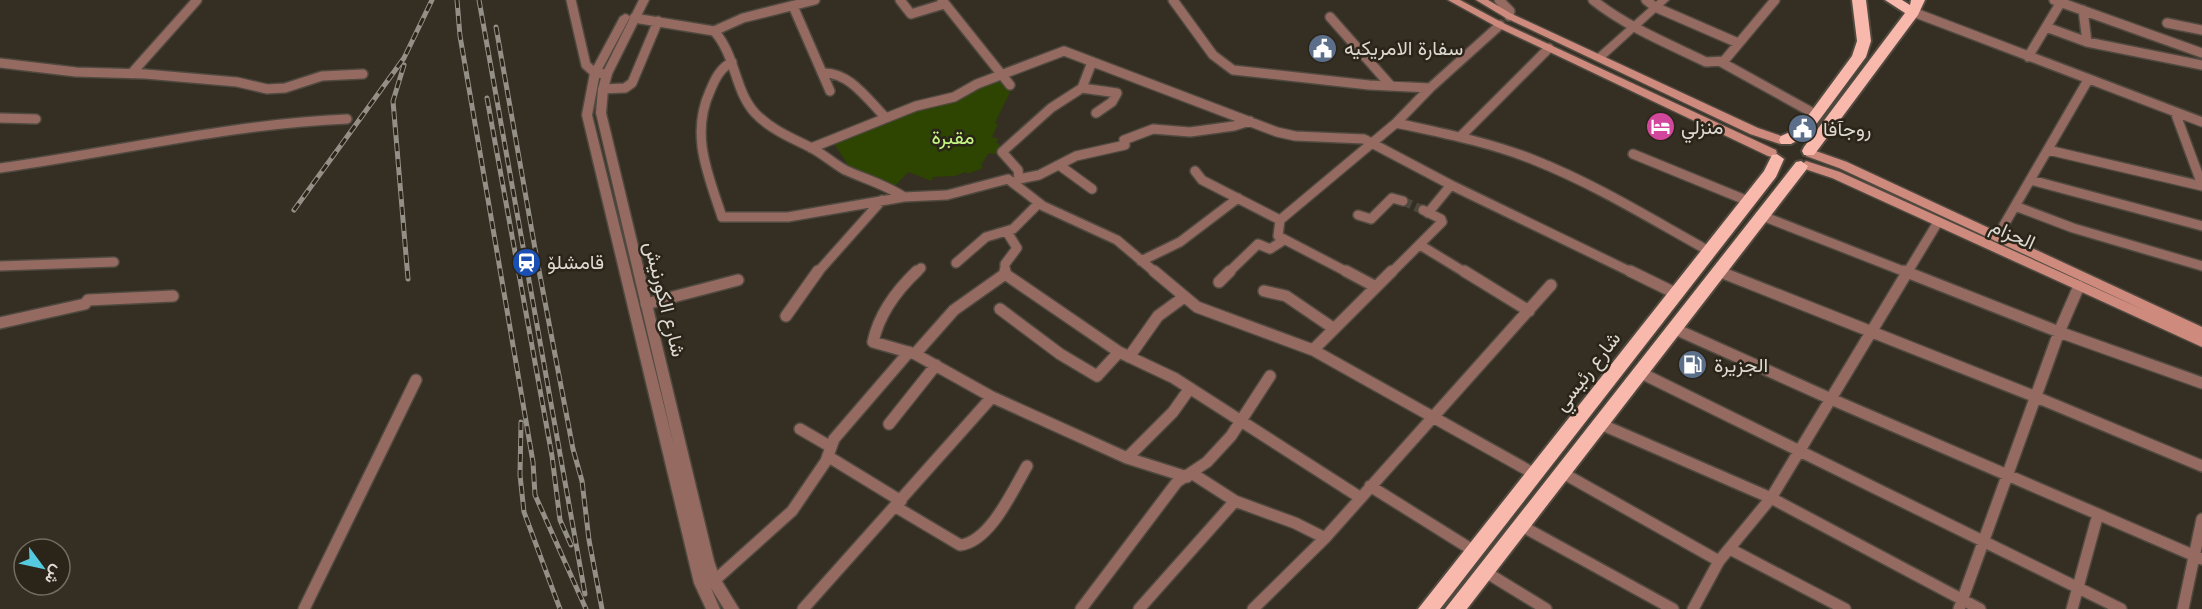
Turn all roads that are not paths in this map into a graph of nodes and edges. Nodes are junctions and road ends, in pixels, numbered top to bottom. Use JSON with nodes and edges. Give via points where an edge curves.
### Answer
{"nodes":[{"id":1,"x":197,"y":0,"type":"edge"},
{"id":2,"x":571,"y":0,"type":"edge"},
{"id":3,"x":581,"y":0,"type":"edge"},
{"id":4,"x":634,"y":0,"type":"edge"},
{"id":5,"x":644,"y":0,"type":"edge"},
{"id":6,"x":815,"y":0,"type":"edge"},
{"id":7,"x":900,"y":0,"type":"edge"},
{"id":8,"x":1173,"y":0,"type":"edge"},
{"id":9,"x":1453,"y":0,"type":"edge"},
{"id":10,"x":1481,"y":0,"type":"edge"},
{"id":11,"x":1499,"y":0,"type":"edge"},
{"id":12,"x":1593,"y":0,"type":"edge"},
{"id":13,"x":1646,"y":0,"type":"edge"},
{"id":14,"x":1775,"y":0,"type":"edge"},
{"id":15,"x":1859,"y":0,"type":"edge"},
{"id":16,"x":1892,"y":0,"type":"edge"},
{"id":17,"x":2057,"y":1,"type":"edge"},
{"id":18,"x":943,"y":2,"type":"edge"},
{"id":19,"x":1659,"y":4,"type":"edge"},
{"id":20,"x":793,"y":6,"type":"junction"},
{"id":21,"x":1915,"y":6,"type":"edge"},
{"id":22,"x":2083,"y":10,"type":"junction"},
{"id":23,"x":574,"y":12,"type":"junction"},
{"id":24,"x":1509,"y":16,"type":"junction"},
{"id":25,"x":1330,"y":17,"type":"dead end"},
{"id":26,"x":634,"y":18,"type":"junction"},
{"id":27,"x":658,"y":21,"type":"junction"},
{"id":28,"x":2167,"y":24,"type":"dead end"},
{"id":29,"x":1500,"y":25,"type":"junction"},
{"id":30,"x":1632,"y":27,"type":"junction"},
{"id":31,"x":2046,"y":27,"type":"junction"},
{"id":32,"x":2202,"y":30,"type":"edge"},
{"id":33,"x":714,"y":31,"type":"junction"},
{"id":34,"x":2087,"y":42,"type":"junction"},
{"id":35,"x":1738,"y":43,"type":"junction"},
{"id":36,"x":1549,"y":48,"type":"junction"},
{"id":37,"x":2202,"y":53,"type":"edge"},
{"id":38,"x":2028,"y":57,"type":"junction"},
{"id":39,"x":1599,"y":58,"type":"junction"},
{"id":40,"x":732,"y":62,"type":"junction"},
{"id":41,"x":1092,"y":62,"type":"junction"},
{"id":42,"x":1722,"y":62,"type":"junction"},
{"id":43,"x":0,"y":63,"type":"edge"},
{"id":44,"x":2202,"y":65,"type":"edge"},
{"id":45,"x":822,"y":73,"type":"junction"},
{"id":46,"x":131,"y":74,"type":"junction"},
{"id":47,"x":363,"y":74,"type":"dead end"},
{"id":48,"x":601,"y":74,"type":"junction"},
{"id":49,"x":1001,"y":74,"type":"junction"},
{"id":50,"x":2088,"y":80,"type":"junction"},
{"id":51,"x":1010,"y":85,"type":"dead end"},
{"id":52,"x":1391,"y":86,"type":"junction"},
{"id":53,"x":1082,"y":88,"type":"junction"},
{"id":54,"x":1430,"y":88,"type":"junction"},
{"id":55,"x":603,"y":89,"type":"junction"},
{"id":56,"x":830,"y":91,"type":"dead end"},
{"id":57,"x":2175,"y":112,"type":"junction"},
{"id":58,"x":1096,"y":113,"type":"dead end"},
{"id":59,"x":1815,"y":114,"type":"junction"},
{"id":60,"x":0,"y":118,"type":"edge"},
{"id":61,"x":886,"y":118,"type":"junction"},
{"id":62,"x":36,"y":119,"type":"dead end"},
{"id":63,"x":347,"y":119,"type":"dead end"},
{"id":64,"x":1250,"y":121,"type":"junction"},
{"id":65,"x":2202,"y":122,"type":"edge"},
{"id":66,"x":1396,"y":123,"type":"junction"},
{"id":67,"x":1461,"y":136,"type":"junction"},
{"id":68,"x":1783,"y":140,"type":"junction"},
{"id":69,"x":1371,"y":143,"type":"junction"},
{"id":70,"x":811,"y":148,"type":"junction"},
{"id":71,"x":2048,"y":150,"type":"junction"},
{"id":72,"x":1634,"y":154,"type":"dead end"},
{"id":73,"x":1774,"y":156,"type":"junction"},
{"id":74,"x":1807,"y":159,"type":"junction"},
{"id":75,"x":2198,"y":162,"type":"edge"},
{"id":76,"x":1059,"y":165,"type":"junction"},
{"id":77,"x":0,"y":168,"type":"edge"},
{"id":78,"x":1195,"y":171,"type":"dead end"},
{"id":79,"x":2031,"y":180,"type":"junction"},
{"id":80,"x":1016,"y":181,"type":"junction"},
{"id":81,"x":1451,"y":185,"type":"junction"},
{"id":82,"x":2202,"y":185,"type":"edge"},
{"id":83,"x":1092,"y":189,"type":"dead end"},
{"id":84,"x":904,"y":197,"type":"junction"},
{"id":85,"x":1238,"y":198,"type":"junction"},
{"id":86,"x":882,"y":200,"type":"junction"},
{"id":87,"x":1403,"y":201,"type":"dead end"},
{"id":88,"x":1748,"y":201,"type":"junction"},
{"id":89,"x":1039,"y":203,"type":"junction"},
{"id":90,"x":2015,"y":206,"type":"junction"},
{"id":91,"x":1358,"y":215,"type":"dead end"},
{"id":92,"x":1760,"y":215,"type":"junction"},
{"id":93,"x":1280,"y":220,"type":"junction"},
{"id":94,"x":1938,"y":222,"type":"junction"},
{"id":95,"x":2202,"y":226,"type":"edge"},
{"id":96,"x":1007,"y":232,"type":"junction"},
{"id":97,"x":1997,"y":237,"type":"junction"},
{"id":98,"x":1284,"y":240,"type":"junction"},
{"id":99,"x":1420,"y":245,"type":"junction"},
{"id":100,"x":1709,"y":251,"type":"junction"},
{"id":101,"x":1141,"y":261,"type":"junction"},
{"id":102,"x":114,"y":262,"type":"dead end"},
{"id":103,"x":956,"y":263,"type":"dead end"},
{"id":104,"x":0,"y":266,"type":"edge"},
{"id":105,"x":2202,"y":266,"type":"edge"},
{"id":106,"x":921,"y":268,"type":"dead end"},
{"id":107,"x":1717,"y":272,"type":"junction"},
{"id":108,"x":1906,"y":273,"type":"junction"},
{"id":109,"x":1005,"y":274,"type":"junction"},
{"id":110,"x":738,"y":280,"type":"dead end"},
{"id":111,"x":1219,"y":282,"type":"dead end"},
{"id":112,"x":1551,"y":285,"type":"dead end"},
{"id":113,"x":2079,"y":286,"type":"junction"},
{"id":114,"x":1376,"y":287,"type":"junction"},
{"id":115,"x":1264,"y":291,"type":"dead end"},
{"id":116,"x":1675,"y":293,"type":"junction"},
{"id":117,"x":173,"y":296,"type":"dead end"},
{"id":118,"x":1184,"y":297,"type":"junction"},
{"id":119,"x":646,"y":304,"type":"junction"},
{"id":120,"x":1000,"y":309,"type":"dead end"},
{"id":121,"x":1529,"y":311,"type":"junction"},
{"id":122,"x":786,"y":316,"type":"dead end"},
{"id":123,"x":0,"y":323,"type":"edge"},
{"id":124,"x":1333,"y":328,"type":"junction"},
{"id":125,"x":1673,"y":328,"type":"junction"},
{"id":126,"x":2059,"y":332,"type":"junction"},
{"id":127,"x":2202,"y":332,"type":"edge"},
{"id":128,"x":1871,"y":333,"type":"junction"},
{"id":129,"x":2202,"y":342,"type":"edge"},
{"id":130,"x":1312,"y":350,"type":"junction"},
{"id":131,"x":912,"y":353,"type":"junction"},
{"id":132,"x":1124,"y":354,"type":"junction"},
{"id":133,"x":936,"y":365,"type":"junction"},
{"id":134,"x":1639,"y":372,"type":"junction"},
{"id":135,"x":1270,"y":376,"type":"dead end"},
{"id":136,"x":416,"y":380,"type":"dead end"},
{"id":137,"x":2202,"y":383,"type":"edge"},
{"id":138,"x":1190,"y":388,"type":"junction"},
{"id":139,"x":2036,"y":397,"type":"junction"},
{"id":140,"x":992,"y":398,"type":"junction"},
{"id":141,"x":1831,"y":399,"type":"junction"},
{"id":142,"x":1432,"y":417,"type":"junction"},
{"id":143,"x":1244,"y":422,"type":"junction"},
{"id":144,"x":1598,"y":423,"type":"junction"},
{"id":145,"x":889,"y":424,"type":"dead end"},
{"id":146,"x":801,"y":429,"type":"dead end"},
{"id":147,"x":1801,"y":450,"type":"junction"},
{"id":148,"x":830,"y":452,"type":"junction"},
{"id":149,"x":1127,"y":458,"type":"junction"},
{"id":150,"x":2202,"y":465,"type":"edge"},
{"id":151,"x":1027,"y":466,"type":"dead end"},
{"id":152,"x":1534,"y":472,"type":"junction"},
{"id":153,"x":2007,"y":475,"type":"junction"},
{"id":154,"x":1190,"y":476,"type":"junction"},
{"id":155,"x":1558,"y":477,"type":"junction"},
{"id":156,"x":1370,"y":486,"type":"junction"},
{"id":157,"x":1361,"y":498,"type":"junction"},
{"id":158,"x":1771,"y":498,"type":"junction"},
{"id":159,"x":1235,"y":501,"type":"junction"},
{"id":160,"x":898,"y":504,"type":"junction"},
{"id":161,"x":2098,"y":514,"type":"junction"},
{"id":162,"x":2202,"y":519,"type":"edge"},
{"id":163,"x":1520,"y":525,"type":"junction"},
{"id":164,"x":1325,"y":538,"type":"junction"},
{"id":165,"x":1983,"y":541,"type":"junction"},
{"id":166,"x":1730,"y":549,"type":"junction"},
{"id":167,"x":1474,"y":551,"type":"junction"},
{"id":168,"x":2198,"y":557,"type":"edge"},
{"id":169,"x":1719,"y":561,"type":"junction"},
{"id":170,"x":1484,"y":571,"type":"junction"},
{"id":171,"x":714,"y":581,"type":"junction"},
{"id":172,"x":2078,"y":587,"type":"junction"},
{"id":173,"x":1960,"y":604,"type":"edge"},
{"id":174,"x":304,"y":609,"type":"edge"},
{"id":175,"x":713,"y":609,"type":"edge"},
{"id":176,"x":732,"y":609,"type":"edge"},
{"id":177,"x":803,"y":609,"type":"edge"},
{"id":178,"x":1081,"y":609,"type":"edge"},
{"id":179,"x":1139,"y":609,"type":"edge"},
{"id":180,"x":1253,"y":609,"type":"edge"},
{"id":181,"x":1428,"y":609,"type":"edge"},
{"id":182,"x":1455,"y":609,"type":"edge"},
{"id":183,"x":1546,"y":609,"type":"edge"},
{"id":184,"x":1673,"y":609,"type":"edge"},
{"id":185,"x":1693,"y":609,"type":"edge"},
{"id":186,"x":1845,"y":609,"type":"edge"},
{"id":187,"x":1980,"y":609,"type":"edge"},
{"id":188,"x":2072,"y":609,"type":"edge"},
{"id":189,"x":2121,"y":609,"type":"edge"},
{"id":190,"x":2183,"y":609,"type":"edge"}],
"edges":[{"from":1,"to":46,"type":"street"},
{"from":2,"to":23,"type":"street"},
{"from":3,"to":23,"type":"street"},
{"from":4,"to":48,"type":"street","name":"شارع الكورنيش"},
{"from":5,"to":26,"type":"street","name":"شارع الكورنيش"},
{"from":6,"to":20,"type":"street"},
{"from":7,"to":18,"type":"street","via":[[911,14]]},
{"from":8,"to":52,"type":"street","via":[[1213,55],[1233,70]]},
{"from":9,"to":29,"type":"main road"},
{"from":10,"to":24,"type":"main road"},
{"from":11,"to":24,"type":"street","via":[[1510,11]]},
{"from":12,"to":30,"type":"street"},
{"from":13,"to":19,"type":"street"},
{"from":14,"to":35,"type":"street"},
{"from":15,"to":59,"type":"highway","name":"شارع رئيسي","via":[[1861,52]]},
{"from":16,"to":21,"type":"highway"},
{"from":17,"to":22,"type":"street"},
{"from":17,"to":31,"type":"street"},
{"from":18,"to":49,"type":"street"},
{"from":19,"to":30,"type":"street"},
{"from":19,"to":35,"type":"street"},
{"from":20,"to":33,"type":"street","via":[[743,18]]},
{"from":20,"to":45,"type":"street"},
{"from":21,"to":38,"type":"street"},
{"from":21,"to":74,"type":"highway"},
{"from":22,"to":34,"type":"street"},
{"from":22,"to":37,"type":"street"},
{"from":23,"to":48,"type":"street","via":[[586,65]]},
{"from":24,"to":29,"type":"main road"},
{"from":24,"to":39,"type":"main road"},
{"from":25,"to":52,"type":"street"},
{"from":26,"to":27,"type":"street"},
{"from":26,"to":48,"type":"street","name":"شارع الكورنيش"},
{"from":27,"to":33,"type":"street"},
{"from":27,"to":55,"type":"street","via":[[632,83]]},
{"from":28,"to":32,"type":"street"},
{"from":29,"to":36,"type":"main road"},
{"from":29,"to":54,"type":"street"},
{"from":30,"to":39,"type":"street"},
{"from":30,"to":42,"type":"street","via":[[1706,62]]},
{"from":31,"to":34,"type":"street"},
{"from":31,"to":38,"type":"street"},
{"from":33,"to":40,"type":"street","via":[[725,42]]},
{"from":34,"to":44,"type":"street"},
{"from":35,"to":42,"type":"street"},
{"from":36,"to":67,"type":"street"},
{"from":36,"to":73,"type":"main road"},
{"from":38,"to":50,"type":"street"},
{"from":39,"to":68,"type":"main road","via":[[1748,128]]},
{"from":40,"to":70,"type":"street","via":[[741,95],[755,113],[785,136]]},
{"from":40,"to":86,"type":"street","via":[[712,85],[698,127],[699,145],[722,217],[788,217]]},
{"from":41,"to":49,"type":"street","via":[[1064,51]]},
{"from":41,"to":53,"type":"street"},
{"from":41,"to":64,"type":"street"},
{"from":42,"to":59,"type":"street"},
{"from":43,"to":46,"type":"street"},
{"from":45,"to":56,"type":"street"},
{"from":45,"to":61,"type":"street","via":[[844,76]]},
{"from":46,"to":47,"type":"street","via":[[237,82],[267,89],[285,88],[322,76]]},
{"from":48,"to":55,"type":"street","name":"شارع الكورنيش"},
{"from":48,"to":175,"type":"street","name":"شارع الكورنيش","via":[[587,115],[701,583]]},
{"from":49,"to":51,"type":"street"},
{"from":49,"to":61,"type":"street","via":[[950,98]]},
{"from":50,"to":57,"type":"street"},
{"from":50,"to":71,"type":"street"},
{"from":52,"to":54,"type":"street"},
{"from":53,"to":58,"type":"street","via":[[1117,93],[1112,102]]},
{"from":53,"to":80,"type":"street","via":[[1002,152],[1018,170]]},
{"from":54,"to":66,"type":"street"},
{"from":55,"to":119,"type":"street","name":"شارع الكورنيش","via":[[601,113]]},
{"from":57,"to":65,"type":"street"},
{"from":57,"to":75,"type":"street"},
{"from":59,"to":68,"type":"highway","name":"شارع رئيسي","via":[[1804,131]]},
{"from":60,"to":62,"type":"street"},
{"from":61,"to":70,"type":"street"},
{"from":63,"to":77,"type":"street","via":[[243,127]]},
{"from":64,"to":69,"type":"street","via":[[1286,135],[1359,137]]},
{"from":64,"to":76,"type":"street","via":[[1190,132],[1153,129],[1124,140],[1125,145],[1072,157]]},
{"from":66,"to":67,"type":"street"},
{"from":66,"to":69,"type":"street"},
{"from":67,"to":100,"type":"street","via":[[1535,161]]},
{"from":68,"to":73,"type":"highway","name":"شارع رئيسي","via":[[1771,145]]},
{"from":68,"to":74,"type":"highway","via":[[1800,143]]},
{"from":69,"to":81,"type":"street"},
{"from":69,"to":93,"type":"street"},
{"from":70,"to":84,"type":"street","via":[[840,167]]},
{"from":71,"to":79,"type":"street"},
{"from":71,"to":82,"type":"street"},
{"from":72,"to":88,"type":"street"},
{"from":73,"to":74,"type":"highway","via":[[1789,165]]},
{"from":73,"to":88,"type":"highway","name":"شارع رئيسي","via":[[1771,173]]},
{"from":74,"to":92,"type":"highway"},
{"from":74,"to":94,"type":"main road","name":"الحزام"},
{"from":74,"to":97,"type":"main road","via":[[1843,165]]},
{"from":75,"to":82,"type":"street"},
{"from":76,"to":80,"type":"street","via":[[1028,180]]},
{"from":76,"to":83,"type":"street"},
{"from":78,"to":85,"type":"street","via":[[1202,180]]},
{"from":79,"to":90,"type":"street"},
{"from":79,"to":95,"type":"street"},
{"from":80,"to":84,"type":"street","via":[[1008,179],[947,195]]},
{"from":80,"to":89,"type":"street"},
{"from":81,"to":99,"type":"street","via":[[1426,212],[1442,222]]},
{"from":81,"to":116,"type":"street"},
{"from":84,"to":86,"type":"street"},
{"from":85,"to":93,"type":"street"},
{"from":85,"to":101,"type":"street","via":[[1190,237]]},
{"from":86,"to":122,"type":"street","via":[[816,274]]},
{"from":87,"to":91,"type":"street","via":[[1392,198],[1371,219]]},
{"from":88,"to":100,"type":"highway","name":"شارع رئيسي"},
{"from":89,"to":96,"type":"street"},
{"from":89,"to":101,"type":"street","via":[[1117,240]]},
{"from":90,"to":97,"type":"street"},
{"from":90,"to":105,"type":"street","via":[[2073,228]]},
{"from":92,"to":107,"type":"highway"},
{"from":92,"to":108,"type":"street"},
{"from":93,"to":98,"type":"street","via":[[1278,236]]},
{"from":94,"to":108,"type":"street"},
{"from":94,"to":113,"type":"main road","name":"الحزام"},
{"from":96,"to":103,"type":"street","via":[[986,237]]},
{"from":96,"to":109,"type":"street","via":[[1017,248],[1005,264]]},
{"from":97,"to":127,"type":"main road"},
{"from":98,"to":111,"type":"street","via":[[1270,249],[1258,244]]},
{"from":98,"to":114,"type":"street"},
{"from":99,"to":114,"type":"street"},
{"from":99,"to":121,"type":"street"},
{"from":100,"to":116,"type":"highway","name":"شارع رئيسي"},
{"from":101,"to":118,"type":"street"},
{"from":102,"to":104,"type":"street"},
{"from":106,"to":131,"type":"street","via":[[904,283],[874,333],[873,342]]},
{"from":107,"to":125,"type":"highway"},
{"from":107,"to":128,"type":"street"},
{"from":108,"to":126,"type":"street"},
{"from":108,"to":128,"type":"street"},
{"from":109,"to":131,"type":"street","via":[[954,310]]},
{"from":109,"to":132,"type":"street"},
{"from":110,"to":119,"type":"street"},
{"from":112,"to":121,"type":"street"},
{"from":113,"to":126,"type":"street"},
{"from":113,"to":129,"type":"main road","name":"الحزام"},
{"from":114,"to":124,"type":"street"},
{"from":115,"to":124,"type":"street","via":[[1286,296]]},
{"from":116,"to":152,"type":"highway","name":"شارع رئيسي"},
{"from":117,"to":123,"type":"street","via":[[88,300],[85,304]]},
{"from":118,"to":130,"type":"street","via":[[1197,307]]},
{"from":118,"to":132,"type":"street","via":[[1158,316]]},
{"from":119,"to":171,"type":"street","name":"شارع الكورنيش"},
{"from":120,"to":132,"type":"street","via":[[1097,376]]},
{"from":121,"to":142,"type":"street"},
{"from":124,"to":130,"type":"street"},
{"from":125,"to":134,"type":"highway"},
{"from":125,"to":141,"type":"street"},
{"from":126,"to":137,"type":"street"},
{"from":126,"to":139,"type":"street"},
{"from":128,"to":139,"type":"street"},
{"from":128,"to":141,"type":"street"},
{"from":130,"to":142,"type":"street"},
{"from":131,"to":133,"type":"street"},
{"from":131,"to":148,"type":"street","via":[[834,439]]},
{"from":132,"to":138,"type":"street"},
{"from":133,"to":140,"type":"street"},
{"from":133,"to":145,"type":"street"},
{"from":134,"to":144,"type":"highway"},
{"from":134,"to":147,"type":"street"},
{"from":135,"to":143,"type":"street"},
{"from":136,"to":174,"type":"street"},
{"from":138,"to":143,"type":"street"},
{"from":138,"to":149,"type":"street","via":[[1173,412]]},
{"from":139,"to":150,"type":"street"},
{"from":139,"to":153,"type":"street"},
{"from":140,"to":149,"type":"street"},
{"from":140,"to":160,"type":"street"},
{"from":141,"to":147,"type":"street"},
{"from":141,"to":153,"type":"street"},
{"from":142,"to":152,"type":"street"},
{"from":142,"to":156,"type":"street"},
{"from":143,"to":154,"type":"street"},
{"from":143,"to":157,"type":"street"},
{"from":144,"to":155,"type":"highway"},
{"from":144,"to":158,"type":"street"},
{"from":146,"to":148,"type":"street"},
{"from":147,"to":158,"type":"street"},
{"from":147,"to":165,"type":"street"},
{"from":148,"to":160,"type":"street"},
{"from":148,"to":171,"type":"street","via":[[792,512]]},
{"from":149,"to":154,"type":"street"},
{"from":151,"to":160,"type":"street","via":[[1000,511],[968,546]]},
{"from":152,"to":155,"type":"highway"},
{"from":152,"to":167,"type":"highway","name":"شارع رئيسي"},
{"from":153,"to":161,"type":"street"},
{"from":153,"to":165,"type":"street"},
{"from":154,"to":159,"type":"street"},
{"from":154,"to":178,"type":"street","via":[[1177,482]]},
{"from":155,"to":163,"type":"highway"},
{"from":155,"to":169,"type":"street"},
{"from":156,"to":157,"type":"street"},
{"from":156,"to":167,"type":"street"},
{"from":157,"to":164,"type":"street"},
{"from":158,"to":166,"type":"street"},
{"from":158,"to":173,"type":"street"},
{"from":159,"to":164,"type":"street"},
{"from":159,"to":179,"type":"street"},
{"from":160,"to":177,"type":"street"},
{"from":161,"to":168,"type":"street"},
{"from":161,"to":172,"type":"street"},
{"from":162,"to":168,"type":"street"},
{"from":163,"to":170,"type":"highway"},
{"from":163,"to":184,"type":"street"},
{"from":164,"to":180,"type":"street"},
{"from":165,"to":172,"type":"street"},
{"from":165,"to":173,"type":"street"},
{"from":166,"to":169,"type":"street"},
{"from":166,"to":186,"type":"street"},
{"from":167,"to":181,"type":"highway","name":"شارع رئيسي"},
{"from":168,"to":190,"type":"street"},
{"from":169,"to":185,"type":"street"},
{"from":170,"to":182,"type":"highway"},
{"from":170,"to":183,"type":"street"},
{"from":171,"to":176,"type":"street","name":"شارع الكورنيش"},
{"from":172,"to":188,"type":"street"},
{"from":172,"to":189,"type":"street"},
{"from":173,"to":187,"type":"street"}]}
